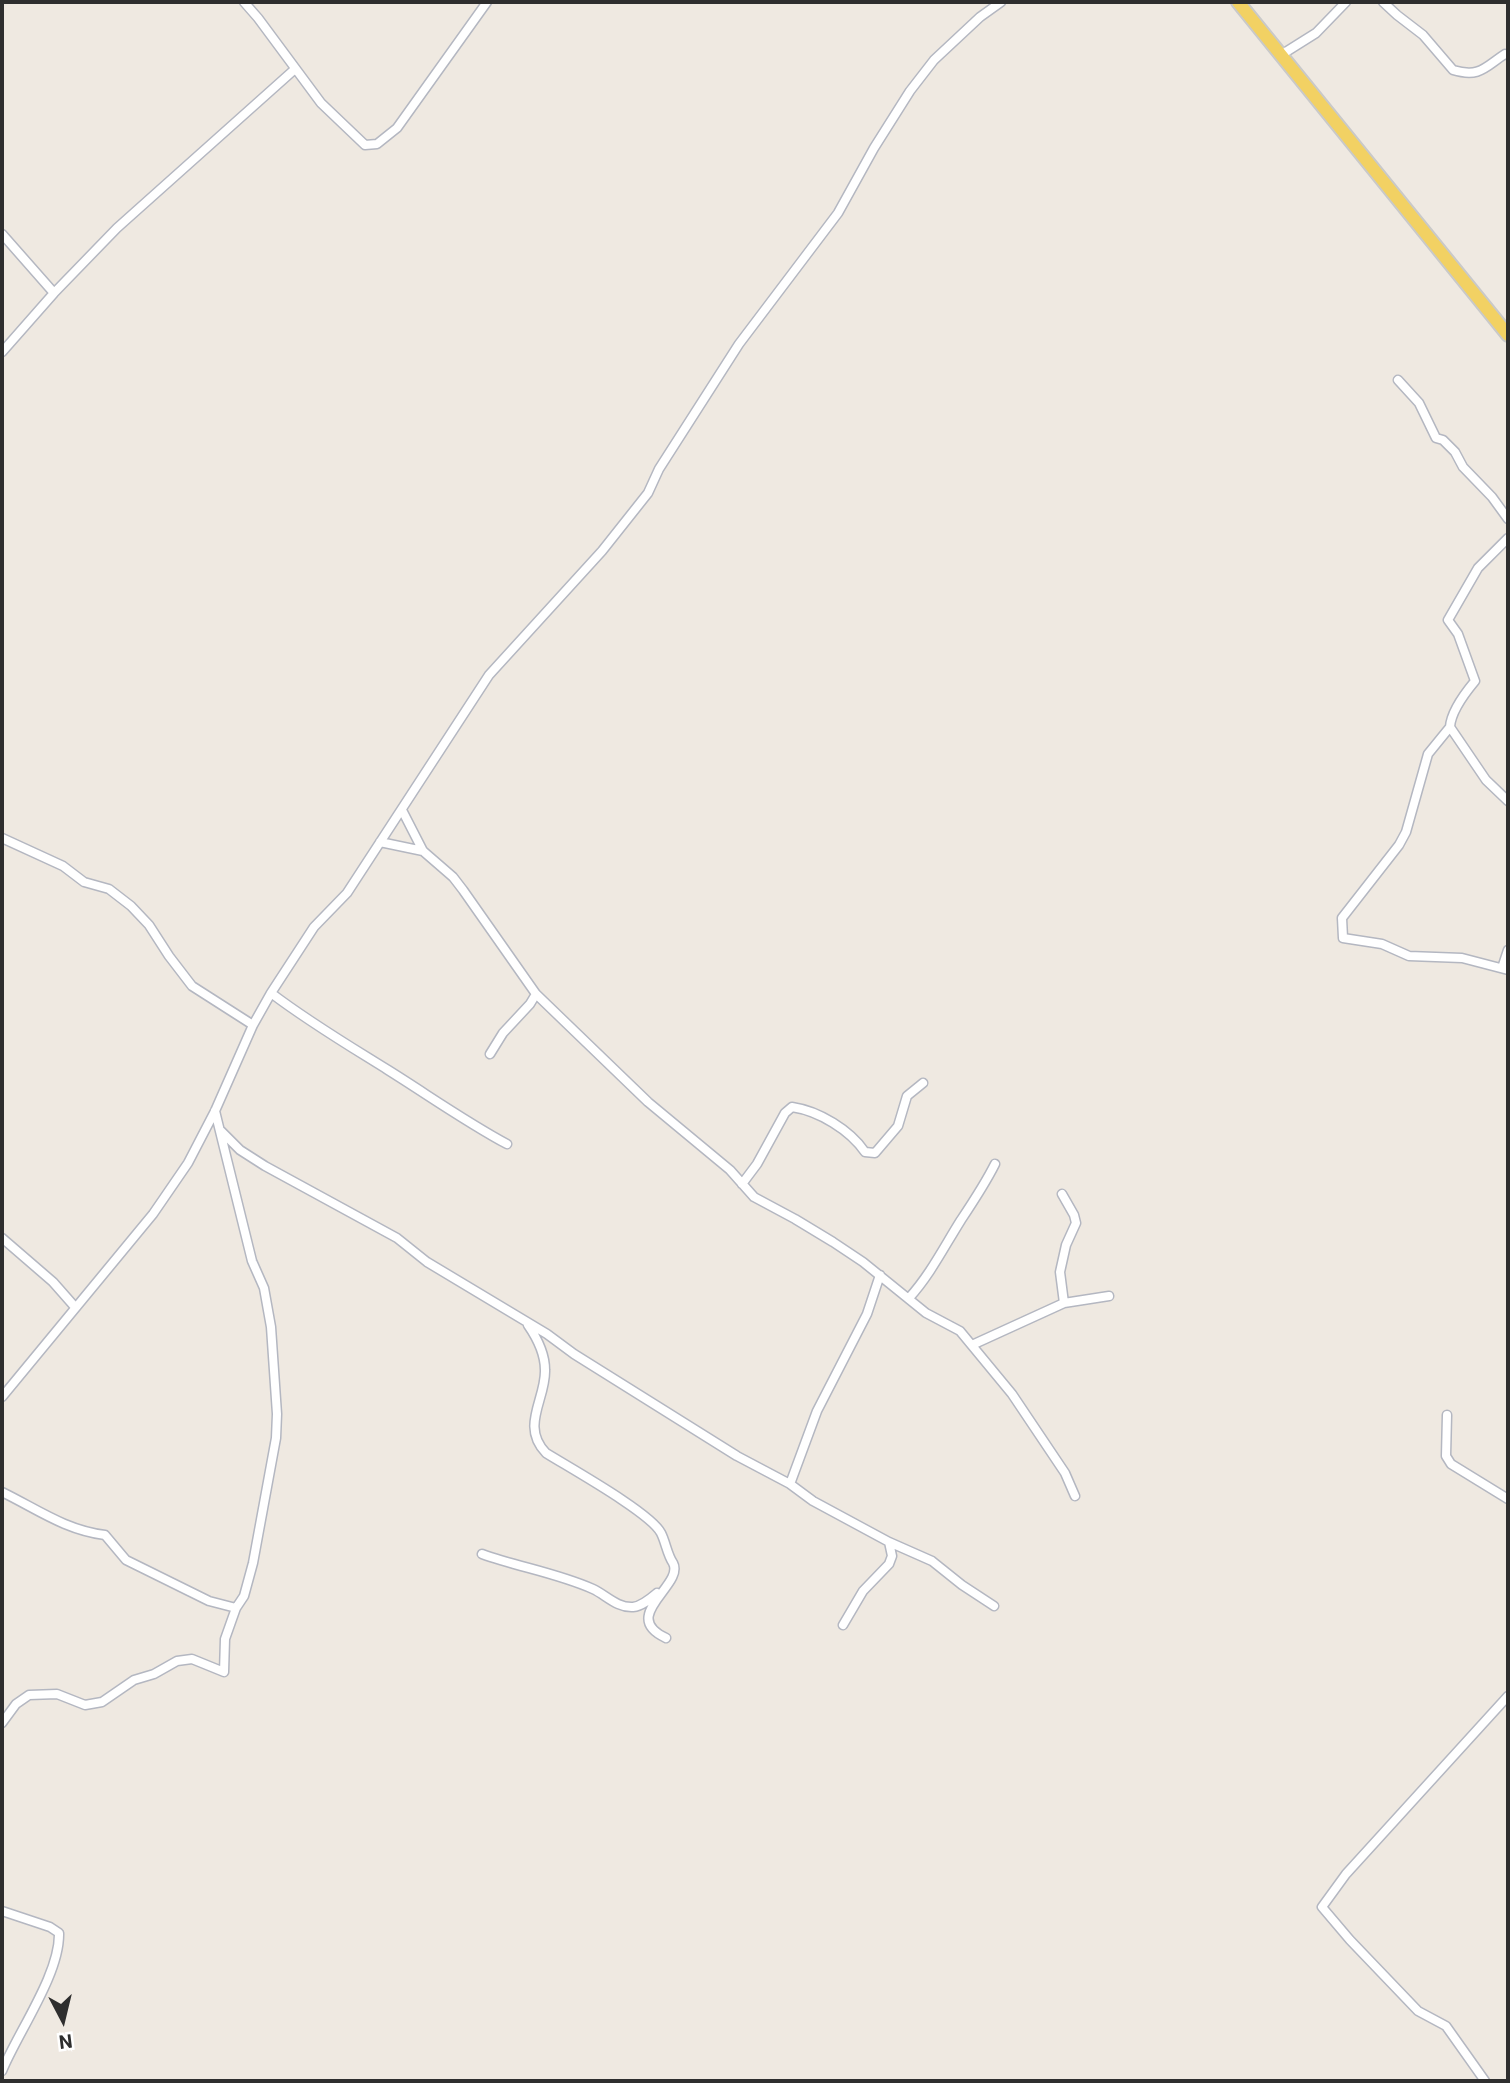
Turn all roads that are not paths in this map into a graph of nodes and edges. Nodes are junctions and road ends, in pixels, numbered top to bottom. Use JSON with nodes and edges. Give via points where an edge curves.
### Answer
{"nodes":[{"id":1,"x":244,"y":2,"type":"edge"},
{"id":2,"x":487,"y":2,"type":"edge"},
{"id":3,"x":1001,"y":2,"type":"edge"},
{"id":4,"x":1238,"y":2,"type":"edge"},
{"id":5,"x":1346,"y":2,"type":"edge"},
{"id":6,"x":1383,"y":2,"type":"edge"},
{"id":7,"x":1281,"y":55,"type":"junction"},
{"id":8,"x":1508,"y":55,"type":"edge"},
{"id":9,"x":295,"y":69,"type":"junction"},
{"id":10,"x":2,"y":234,"type":"edge"},
{"id":11,"x":54,"y":293,"type":"junction"},
{"id":12,"x":1508,"y":335,"type":"edge"},
{"id":13,"x":2,"y":352,"type":"edge"},
{"id":14,"x":1398,"y":380,"type":"dead end"},
{"id":15,"x":1508,"y":519,"type":"edge"},
{"id":16,"x":1508,"y":538,"type":"edge"},
{"id":17,"x":1450,"y":727,"type":"junction"},
{"id":18,"x":1508,"y":802,"type":"edge"},
{"id":19,"x":402,"y":810,"type":"junction"},
{"id":20,"x":2,"y":838,"type":"edge"},
{"id":21,"x":380,"y":842,"type":"junction"},
{"id":22,"x":422,"y":851,"type":"junction"},
{"id":23,"x":1508,"y":950,"type":"edge"},
{"id":24,"x":1505,"y":969,"type":"edge"},
{"id":25,"x":271,"y":993,"type":"junction"},
{"id":26,"x":536,"y":994,"type":"junction"},
{"id":27,"x":253,"y":1024,"type":"junction"},
{"id":28,"x":490,"y":1054,"type":"dead end"},
{"id":29,"x":923,"y":1083,"type":"dead end"},
{"id":30,"x":215,"y":1111,"type":"junction"},
{"id":31,"x":221,"y":1131,"type":"junction"},
{"id":32,"x":507,"y":1144,"type":"dead end"},
{"id":33,"x":995,"y":1164,"type":"dead end"},
{"id":34,"x":742,"y":1184,"type":"junction"},
{"id":35,"x":1062,"y":1194,"type":"dead end"},
{"id":36,"x":2,"y":1238,"type":"edge"},
{"id":37,"x":880,"y":1275,"type":"junction"},
{"id":38,"x":1108,"y":1296,"type":"dead end"},
{"id":39,"x":909,"y":1298,"type":"junction"},
{"id":40,"x":1064,"y":1303,"type":"junction"},
{"id":41,"x":75,"y":1307,"type":"junction"},
{"id":42,"x":526,"y":1322,"type":"junction"},
{"id":43,"x":972,"y":1345,"type":"junction"},
{"id":44,"x":2,"y":1397,"type":"edge"},
{"id":45,"x":1447,"y":1415,"type":"dead end"},
{"id":46,"x":790,"y":1485,"type":"junction"},
{"id":47,"x":2,"y":1492,"type":"edge"},
{"id":48,"x":1075,"y":1496,"type":"dead end"},
{"id":49,"x":1508,"y":1499,"type":"edge"},
{"id":50,"x":890,"y":1542,"type":"junction"},
{"id":51,"x":482,"y":1554,"type":"dead end"},
{"id":52,"x":664,"y":1587,"type":"junction"},
{"id":53,"x":994,"y":1606,"type":"dead end"},
{"id":54,"x":236,"y":1608,"type":"junction"},
{"id":55,"x":843,"y":1625,"type":"dead end"},
{"id":56,"x":666,"y":1638,"type":"dead end"},
{"id":57,"x":1508,"y":1696,"type":"edge"},
{"id":58,"x":2,"y":1723,"type":"edge"},
{"id":59,"x":2,"y":1911,"type":"edge"},
{"id":60,"x":2,"y":2071,"type":"edge"},
{"id":61,"x":1485,"y":2081,"type":"edge"}],
"edges":[{"from":1,"to":9,"type":"street"},
{"from":2,"to":9,"type":"street","via":[[397,128],[377,144],[365,145],[321,103]]},
{"from":3,"to":19,"type":"street","via":[[934,60],[910,91],[838,213],[739,344],[648,493],[602,551],[489,675]]},
{"from":4,"to":7,"type":"main road"},
{"from":5,"to":7,"type":"street","via":[[1316,33]]},
{"from":6,"to":8,"type":"street","via":[[1423,35],[1453,70],[1477,73]]},
{"from":7,"to":12,"type":"main road"},
{"from":9,"to":11,"type":"street","via":[[117,228]]},
{"from":10,"to":11,"type":"street"},
{"from":11,"to":13,"type":"street"},
{"from":14,"to":15,"type":"street","via":[[1419,404],[1436,438],[1455,452]]},
{"from":16,"to":17,"type":"street","via":[[1478,568],[1448,620],[1475,681]]},
{"from":17,"to":18,"type":"street","via":[[1486,780]]},
{"from":17,"to":24,"type":"street","via":[[1428,754],[1399,845],[1342,918],[1343,938],[1382,944],[1409,956],[1462,958]]},
{"from":19,"to":21,"type":"street"},
{"from":19,"to":22,"type":"street"},
{"from":20,"to":27,"type":"street","via":[[124,901],[149,925],[192,986]]},
{"from":21,"to":22,"type":"street"},
{"from":21,"to":25,"type":"street","via":[[347,893],[314,927]]},
{"from":22,"to":26,"type":"street","via":[[453,877]]},
{"from":23,"to":24,"type":"street"},
{"from":25,"to":27,"type":"street"},
{"from":25,"to":32,"type":"street","via":[[324,1032]]},
{"from":26,"to":28,"type":"street"},
{"from":26,"to":34,"type":"street"},
{"from":27,"to":30,"type":"street"},
{"from":29,"to":34,"type":"street","via":[[907,1096],[898,1126],[875,1153],[865,1152],[857,1140],[835,1125],[792,1107]]},
{"from":30,"to":31,"type":"street"},
{"from":30,"to":41,"type":"street","via":[[188,1163],[153,1214]]},
{"from":31,"to":42,"type":"street","via":[[265,1166],[397,1238],[427,1262]]},
{"from":31,"to":54,"type":"street","via":[[252,1261],[264,1289],[277,1414],[253,1563]]},
{"from":33,"to":39,"type":"street","via":[[931,1273]]},
{"from":34,"to":37,"type":"street","via":[[754,1198]]},
{"from":35,"to":40,"type":"street","via":[[1076,1223],[1060,1272]]},
{"from":36,"to":41,"type":"street"},
{"from":37,"to":39,"type":"street"},
{"from":37,"to":46,"type":"street","via":[[867,1314],[817,1411]]},
{"from":38,"to":40,"type":"street"},
{"from":39,"to":43,"type":"street","via":[[960,1331]]},
{"from":40,"to":43,"type":"street"},
{"from":41,"to":44,"type":"street"},
{"from":42,"to":46,"type":"street"},
{"from":42,"to":52,"type":"street","via":[[537,1338],[545,1373],[535,1417],[537,1444],[661,1532],[675,1567]]},
{"from":43,"to":48,"type":"street","via":[[1012,1394],[1065,1473]]},
{"from":45,"to":49,"type":"street","via":[[1446,1456],[1451,1464]]},
{"from":46,"to":50,"type":"street"},
{"from":47,"to":54,"type":"street","via":[[56,1521],[105,1535],[126,1560],[209,1601]]},
{"from":50,"to":53,"type":"street","via":[[932,1561]]},
{"from":50,"to":55,"type":"street","via":[[889,1564],[863,1591]]},
{"from":51,"to":52,"type":"street","via":[[569,1580],[621,1605],[634,1607]]},
{"from":52,"to":56,"type":"street","via":[[648,1624]]},
{"from":54,"to":58,"type":"street","via":[[225,1639],[224,1672],[192,1659],[177,1661],[134,1680],[102,1702],[85,1705],[57,1695],[29,1695]]},
{"from":57,"to":61,"type":"street","via":[[1346,1874],[1322,1907],[1411,2005],[1446,2025]]},
{"from":59,"to":60,"type":"street","via":[[59,1933],[59,1946],[44,1986]]}]}
